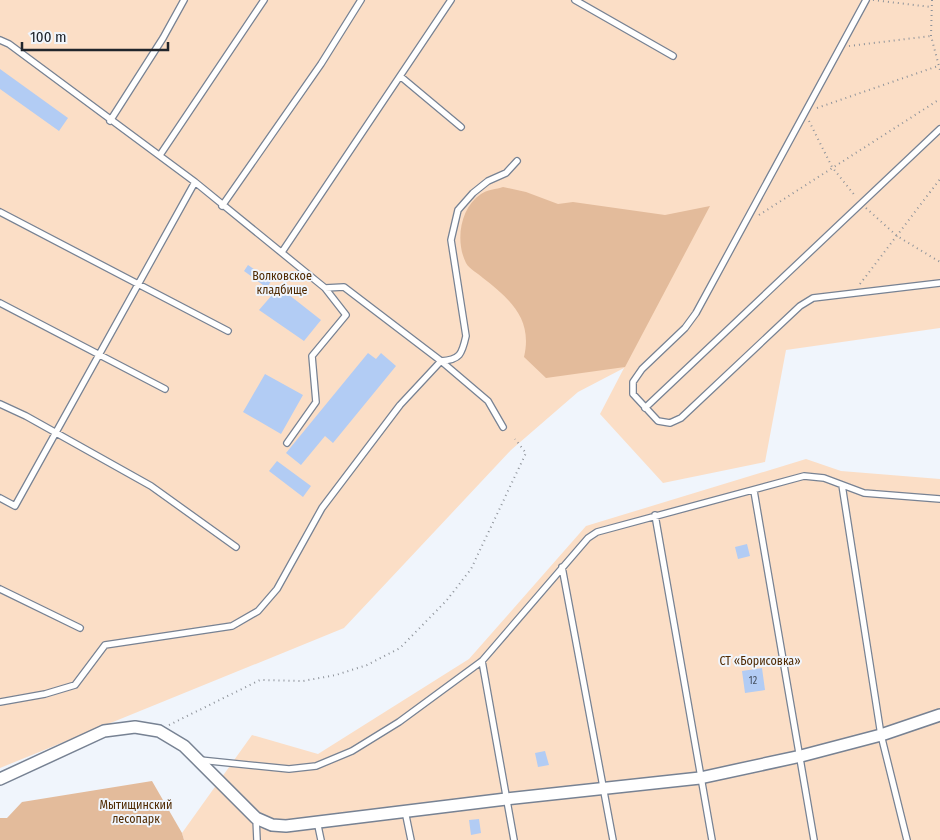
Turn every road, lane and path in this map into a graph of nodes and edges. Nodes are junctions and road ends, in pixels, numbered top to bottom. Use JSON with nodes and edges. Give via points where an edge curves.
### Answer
{"nodes":[{"id":1,"x":184,"y":0,"type":"edge"},
{"id":2,"x":264,"y":0,"type":"edge"},
{"id":3,"x":361,"y":0,"type":"edge"},
{"id":4,"x":451,"y":0,"type":"edge"},
{"id":5,"x":575,"y":0,"type":"edge"},
{"id":6,"x":866,"y":0,"type":"edge"},
{"id":7,"x":870,"y":0,"type":"edge"},
{"id":8,"x":932,"y":0,"type":"edge"},
{"id":9,"x":931,"y":7,"type":"junction"},
{"id":10,"x":931,"y":36,"type":"junction"},
{"id":11,"x":0,"y":40,"type":"edge"},
{"id":12,"x":840,"y":47,"type":"junction"},
{"id":13,"x":673,"y":56,"type":"dead end"},
{"id":14,"x":938,"y":66,"type":"junction"},
{"id":15,"x":940,"y":70,"type":"edge"},
{"id":16,"x":400,"y":76,"type":"junction"},
{"id":17,"x":940,"y":99,"type":"edge"},
{"id":18,"x":805,"y":112,"type":"junction"},
{"id":19,"x":110,"y":120,"type":"junction"},
{"id":20,"x":461,"y":127,"type":"dead end"},
{"id":21,"x":940,"y":129,"type":"edge"},
{"id":22,"x":160,"y":155,"type":"junction"},
{"id":23,"x":517,"y":161,"type":"dead end"},
{"id":24,"x":940,"y":179,"type":"edge"},
{"id":25,"x":195,"y":182,"type":"junction"},
{"id":26,"x":222,"y":206,"type":"junction"},
{"id":27,"x":0,"y":212,"type":"edge"},
{"id":28,"x":743,"y":225,"type":"junction"},
{"id":29,"x":282,"y":252,"type":"junction"},
{"id":30,"x":138,"y":283,"type":"junction"},
{"id":31,"x":940,"y":284,"type":"edge"},
{"id":32,"x":325,"y":288,"type":"junction"},
{"id":33,"x":853,"y":294,"type":"junction"},
{"id":34,"x":0,"y":303,"type":"edge"},
{"id":35,"x":228,"y":331,"type":"dead end"},
{"id":36,"x":99,"y":354,"type":"junction"},
{"id":37,"x":440,"y":361,"type":"junction"},
{"id":38,"x":165,"y":389,"type":"dead end"},
{"id":39,"x":0,"y":404,"type":"edge"},
{"id":40,"x":645,"y":408,"type":"junction"},
{"id":41,"x":503,"y":427,"type":"dead end"},
{"id":42,"x":55,"y":432,"type":"junction"},
{"id":43,"x":516,"y":439,"type":"dead end"},
{"id":44,"x":286,"y":444,"type":"dead end"},
{"id":45,"x":842,"y":485,"type":"junction"},
{"id":46,"x":754,"y":491,"type":"junction"},
{"id":47,"x":0,"y":498,"type":"edge"},
{"id":48,"x":940,"y":499,"type":"edge"},
{"id":49,"x":655,"y":515,"type":"junction"},
{"id":50,"x":236,"y":547,"type":"dead end"},
{"id":51,"x":562,"y":567,"type":"junction"},
{"id":52,"x":0,"y":589,"type":"edge"},
{"id":53,"x":80,"y":628,"type":"dead end"},
{"id":54,"x":482,"y":661,"type":"junction"},
{"id":55,"x":0,"y":702,"type":"edge"},
{"id":56,"x":940,"y":715,"type":"edge"},
{"id":57,"x":159,"y":731,"type":"junction"},
{"id":58,"x":881,"y":735,"type":"junction"},
{"id":59,"x":801,"y":756,"type":"junction"},
{"id":60,"x":200,"y":760,"type":"junction"},
{"id":61,"x":0,"y":778,"type":"edge"},
{"id":62,"x":700,"y":778,"type":"junction"},
{"id":63,"x":603,"y":788,"type":"junction"},
{"id":64,"x":506,"y":798,"type":"junction"},
{"id":65,"x":405,"y":811,"type":"junction"},
{"id":66,"x":256,"y":818,"type":"junction"},
{"id":67,"x":317,"y":821,"type":"junction"},
{"id":68,"x":257,"y":840,"type":"edge"},
{"id":69,"x":321,"y":840,"type":"edge"},
{"id":70,"x":411,"y":840,"type":"edge"},
{"id":71,"x":514,"y":840,"type":"edge"},
{"id":72,"x":614,"y":840,"type":"edge"},
{"id":73,"x":712,"y":840,"type":"edge"},
{"id":74,"x":814,"y":840,"type":"edge"},
{"id":75,"x":907,"y":840,"type":"edge"}],
"edges":[{"from":1,"to":19,"type":"lane"},
{"from":2,"to":22,"type":"lane"},
{"from":3,"to":26,"type":"lane","via":[[321,64]]},
{"from":4,"to":16,"type":"lane"},
{"from":5,"to":13,"type":"lane"},
{"from":6,"to":12,"type":"lane"},
{"from":7,"to":9,"type":"path"},
{"from":8,"to":9,"type":"path"},
{"from":9,"to":10,"type":"path"},
{"from":10,"to":12,"type":"path"},
{"from":10,"to":14,"type":"path"},
{"from":11,"to":19,"type":"lane"},
{"from":12,"to":18,"type":"lane"},
{"from":14,"to":15,"type":"path"},
{"from":14,"to":18,"type":"path"},
{"from":16,"to":20,"type":"lane"},
{"from":16,"to":29,"type":"lane"},
{"from":17,"to":28,"type":"path"},
{"from":18,"to":28,"type":"lane"},
{"from":19,"to":22,"type":"lane"},
{"from":21,"to":40,"type":"lane"},
{"from":22,"to":25,"type":"lane"},
{"from":23,"to":37,"type":"lane","via":[[506,173],[473,193],[458,210],[451,240],[466,336],[463,351],[453,360]]},
{"from":24,"to":33,"type":"path"},
{"from":25,"to":26,"type":"lane"},
{"from":25,"to":30,"type":"lane"},
{"from":26,"to":29,"type":"lane"},
{"from":27,"to":30,"type":"lane"},
{"from":28,"to":40,"type":"lane","via":[[685,328],[642,369],[633,382],[634,394]]},
{"from":29,"to":32,"type":"lane"},
{"from":30,"to":35,"type":"lane"},
{"from":30,"to":36,"type":"lane"},
{"from":31,"to":33,"type":"lane"},
{"from":32,"to":37,"type":"lane","via":[[344,287]]},
{"from":32,"to":44,"type":"lane","via":[[346,315],[312,356],[316,402]]},
{"from":33,"to":40,"type":"lane","via":[[813,298],[800,306],[681,418],[670,423],[658,421]]},
{"from":34,"to":36,"type":"lane"},
{"from":36,"to":38,"type":"lane"},
{"from":36,"to":42,"type":"lane"},
{"from":37,"to":41,"type":"lane","via":[[488,401]]},
{"from":37,"to":55,"type":"lane","via":[[400,405],[322,508],[277,589],[258,611],[232,626],[105,645],[75,685]]},
{"from":39,"to":42,"type":"lane"},
{"from":42,"to":47,"type":"lane","via":[[15,506]]},
{"from":42,"to":50,"type":"lane","via":[[152,486]]},
{"from":43,"to":57,"type":"path","via":[[526,453],[471,569],[447,600],[400,648],[367,665],[336,675],[303,681],[260,680]]},
{"from":45,"to":46,"type":"lane","via":[[824,478],[804,476]]},
{"from":45,"to":48,"type":"lane","via":[[864,494]]},
{"from":45,"to":58,"type":"lane"},
{"from":46,"to":49,"type":"lane"},
{"from":46,"to":59,"type":"lane"},
{"from":49,"to":51,"type":"lane","via":[[597,532]]},
{"from":49,"to":62,"type":"lane"},
{"from":51,"to":54,"type":"lane"},
{"from":51,"to":63,"type":"lane"},
{"from":52,"to":53,"type":"lane"},
{"from":54,"to":60,"type":"lane","via":[[398,722],[352,750],[316,766],[289,769]]},
{"from":54,"to":64,"type":"lane"},
{"from":56,"to":58,"type":"street"},
{"from":57,"to":60,"type":"street"},
{"from":57,"to":61,"type":"street","via":[[135,727],[104,732]]},
{"from":58,"to":59,"type":"street"},
{"from":58,"to":75,"type":"lane"},
{"from":59,"to":62,"type":"street"},
{"from":59,"to":74,"type":"lane"},
{"from":60,"to":66,"type":"street"},
{"from":62,"to":63,"type":"street"},
{"from":62,"to":73,"type":"lane"},
{"from":63,"to":64,"type":"street"},
{"from":63,"to":72,"type":"lane"},
{"from":64,"to":65,"type":"street"},
{"from":64,"to":71,"type":"lane"},
{"from":65,"to":67,"type":"street"},
{"from":65,"to":70,"type":"lane"},
{"from":66,"to":67,"type":"street","via":[[272,825]]},
{"from":66,"to":68,"type":"lane"},
{"from":67,"to":69,"type":"lane"}]}
